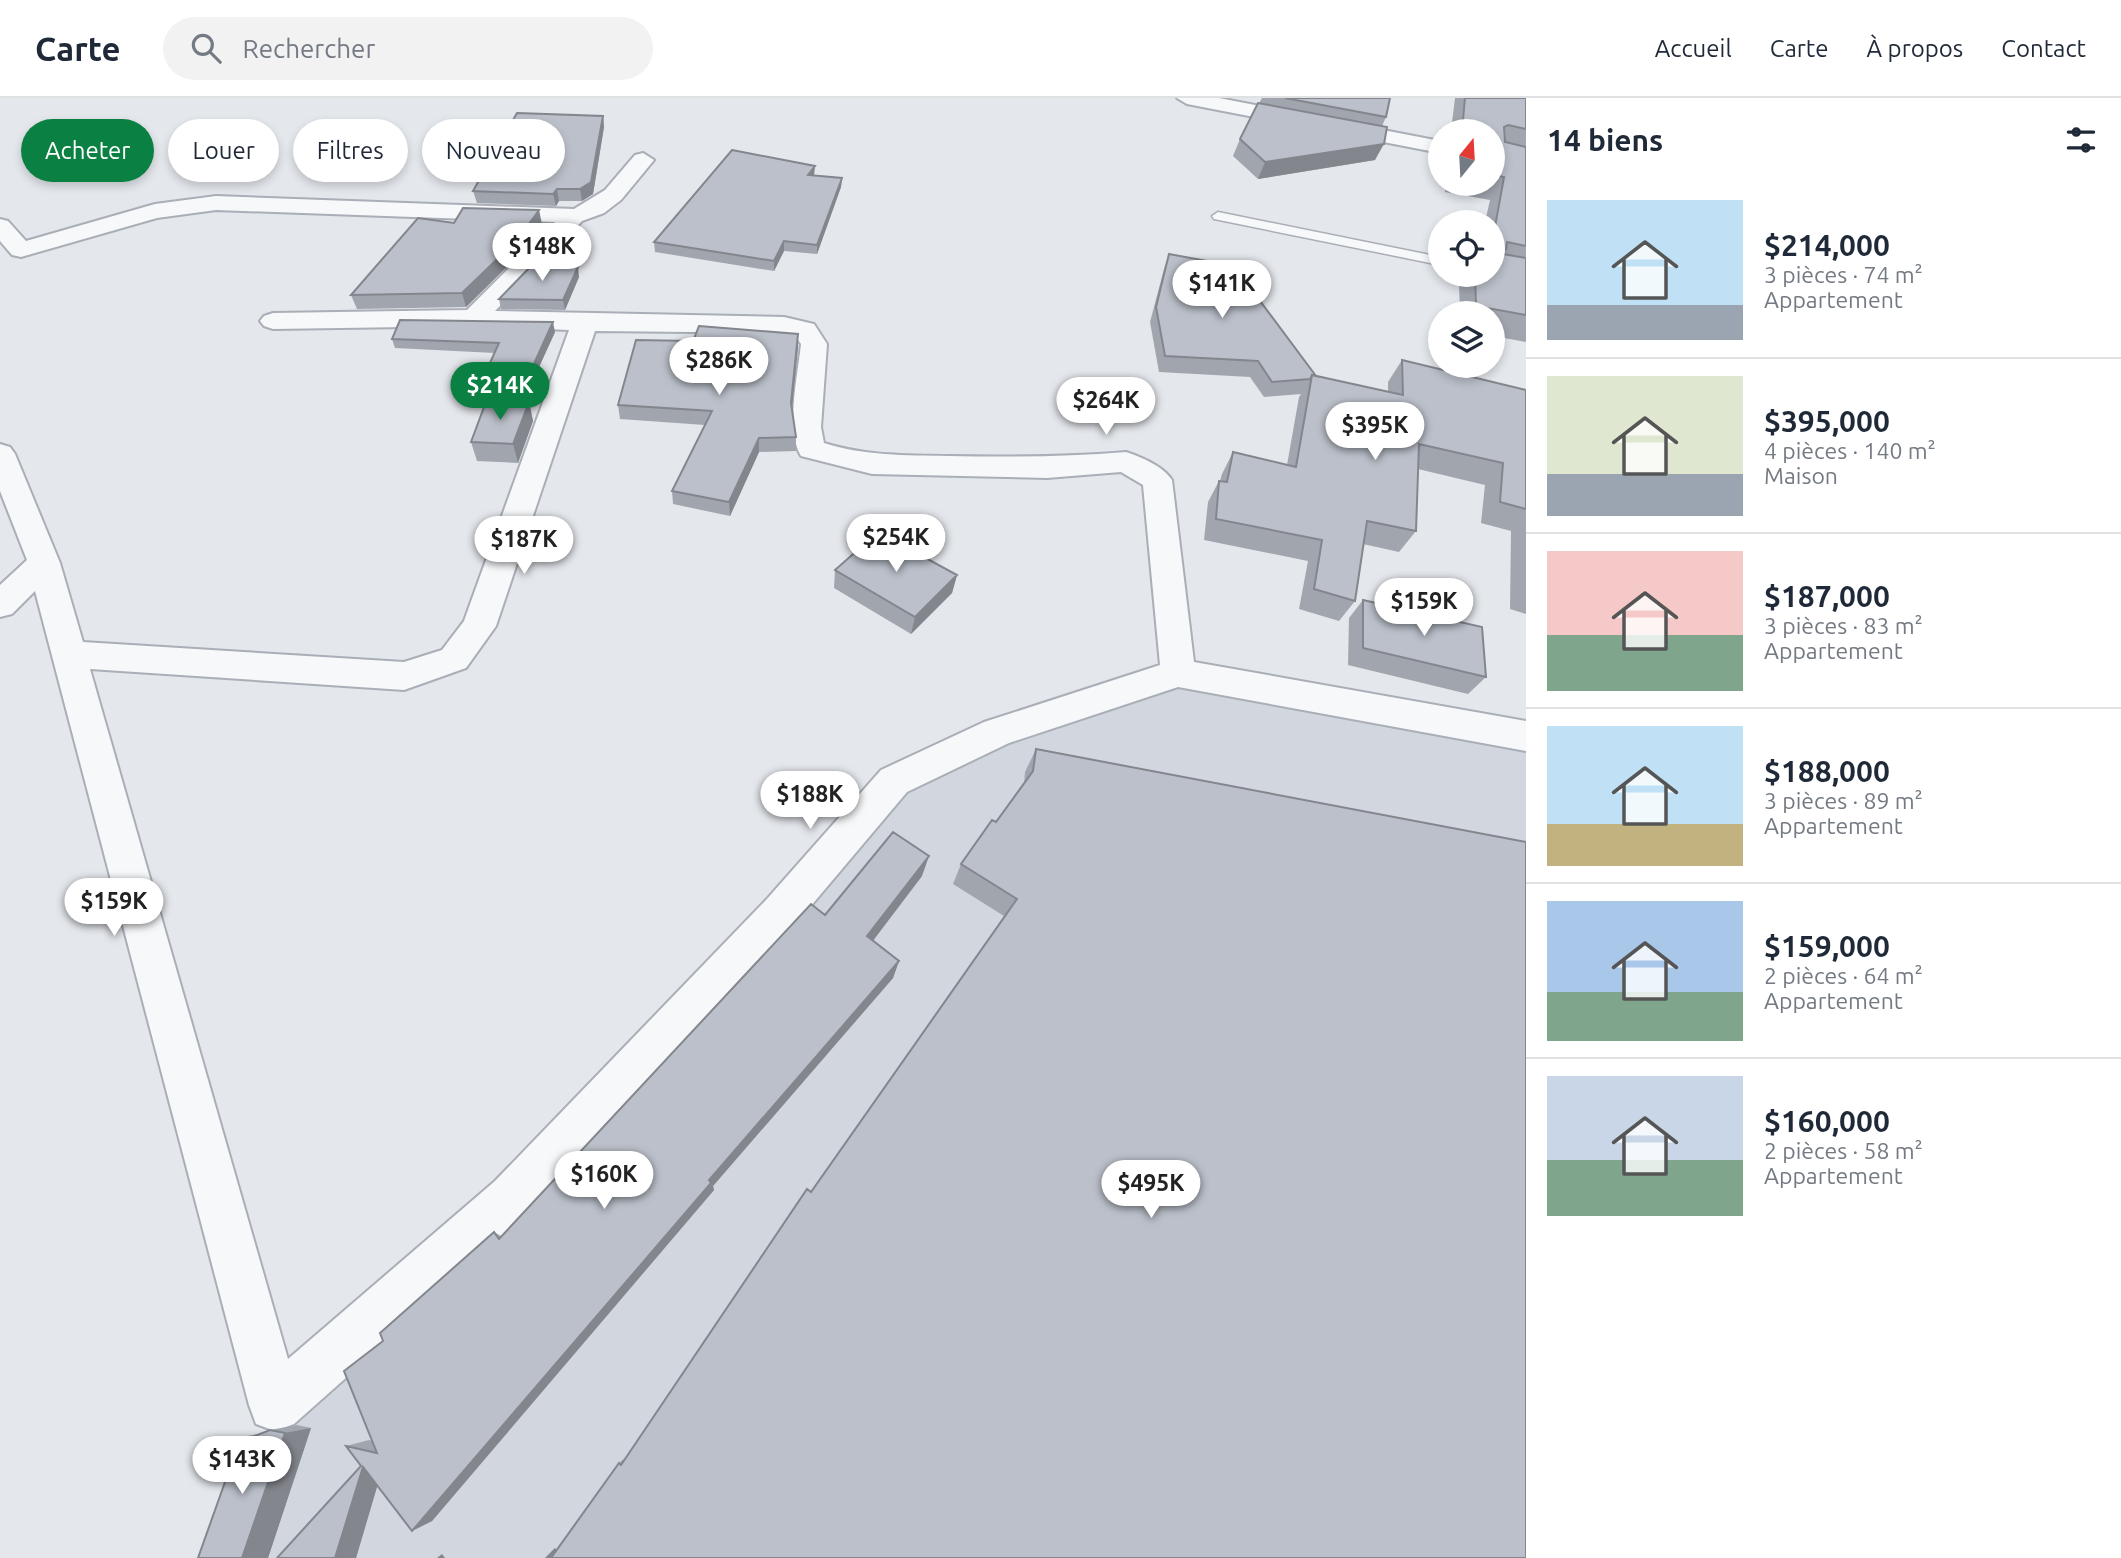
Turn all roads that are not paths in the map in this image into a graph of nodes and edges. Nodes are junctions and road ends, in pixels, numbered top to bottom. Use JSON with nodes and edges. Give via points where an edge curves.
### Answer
{"nodes":[{"id":1,"x":1187,"y":98,"type":"edge"},
{"id":2,"x":1428,"y":145,"type":"edge"},
{"id":3,"x":643,"y":160,"type":"dead end"},
{"id":4,"x":574,"y":216,"type":"junction"},
{"id":5,"x":1218,"y":216,"type":"dead end"},
{"id":6,"x":0,"y":226,"type":"edge"},
{"id":7,"x":1428,"y":259,"type":"edge"},
{"id":8,"x":474,"y":318,"type":"junction"},
{"id":9,"x":273,"y":321,"type":"dead end"},
{"id":10,"x":585,"y":323,"type":"junction"},
{"id":11,"x":0,"y":454,"type":"edge"},
{"id":12,"x":44,"y":563,"type":"junction"},
{"id":13,"x":0,"y":605,"type":"edge"},
{"id":14,"x":69,"y":654,"type":"junction"},
{"id":15,"x":1178,"y":673,"type":"junction"},
{"id":16,"x":1526,"y":736,"type":"edge"}],
"edges":[{"from":1,"to":2,"type":"street"},
{"from":3,"to":4,"type":"street","via":[[609,202],[593,213]]},
{"from":4,"to":6,"type":"street","via":[[216,202],[155,211],[21,250]]},
{"from":4,"to":8,"type":"street"},
{"from":5,"to":7,"type":"lane"},
{"from":8,"to":9,"type":"street"},
{"from":8,"to":10,"type":"street"},
{"from":10,"to":14,"type":"street","via":[[479,626],[454,659],[404,676]]},
{"from":10,"to":15,"type":"street","via":[[784,325],[805,330],[814,344],[807,427],[811,449],[840,458],[872,464],[1047,468],[1126,462],[1147,474],[1157,480]]},
{"from":11,"to":12,"type":"street"},
{"from":12,"to":13,"type":"street"},
{"from":12,"to":14,"type":"street"},
{"from":14,"to":15,"type":"street","via":[[275,1405],[512,1198],[780,913],[894,781],[997,732]]},
{"from":15,"to":16,"type":"street"}]}
